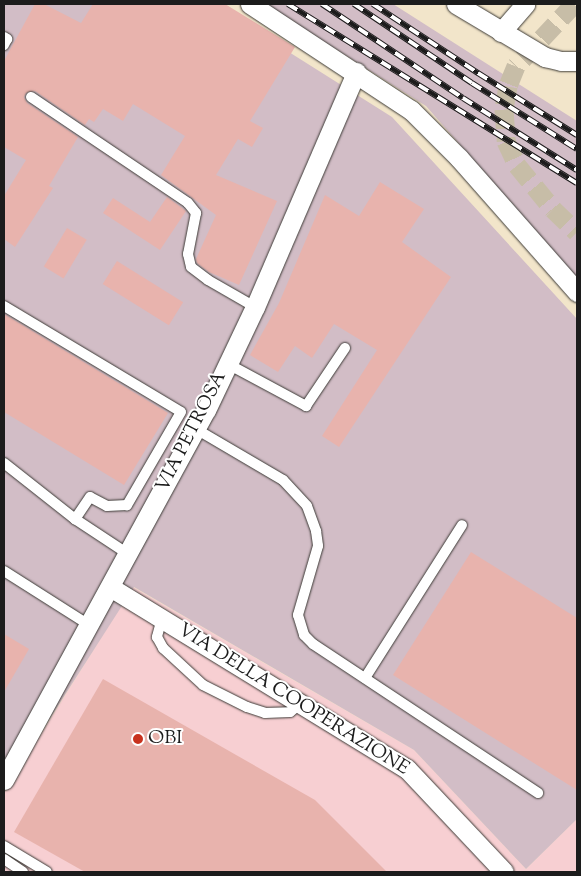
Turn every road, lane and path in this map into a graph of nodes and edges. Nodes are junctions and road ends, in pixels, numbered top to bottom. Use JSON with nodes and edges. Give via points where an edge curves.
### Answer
{"nodes":[{"id":1,"x":250,"y":4,"type":"edge"},
{"id":2,"x":456,"y":4,"type":"edge"},
{"id":3,"x":525,"y":4,"type":"edge"},
{"id":4,"x":501,"y":32,"type":"junction"},
{"id":5,"x":4,"y":37,"type":"edge"},
{"id":6,"x":4,"y":45,"type":"edge"},
{"id":7,"x":577,"y":61,"type":"edge"},
{"id":8,"x":356,"y":72,"type":"junction"},
{"id":9,"x":31,"y":97,"type":"dead end"},
{"id":10,"x":577,"y":292,"type":"edge"},
{"id":11,"x":4,"y":306,"type":"edge"},
{"id":12,"x":255,"y":307,"type":"junction"},
{"id":13,"x":345,"y":348,"type":"dead end"},
{"id":14,"x":228,"y":364,"type":"junction"},
{"id":15,"x":196,"y":429,"type":"junction"},
{"id":16,"x":4,"y":463,"type":"edge"},
{"id":17,"x":75,"y":519,"type":"junction"},
{"id":18,"x":462,"y":526,"type":"dead end"},
{"id":19,"x":128,"y":554,"type":"junction"},
{"id":20,"x":4,"y":571,"type":"edge"},
{"id":21,"x":110,"y":586,"type":"junction"},
{"id":22,"x":162,"y":618,"type":"junction"},
{"id":23,"x":89,"y":625,"type":"junction"},
{"id":24,"x":365,"y":678,"type":"junction"},
{"id":25,"x":301,"y":703,"type":"junction"},
{"id":26,"x":4,"y":780,"type":"edge"},
{"id":27,"x":538,"y":794,"type":"dead end"},
{"id":28,"x":4,"y":846,"type":"edge"},
{"id":29,"x":4,"y":859,"type":"edge"},
{"id":30,"x":23,"y":872,"type":"edge"},
{"id":31,"x":47,"y":872,"type":"edge"},
{"id":32,"x":504,"y":872,"type":"edge"}],
"edges":[{"from":1,"to":8,"type":"street"},
{"from":2,"to":4,"type":"street"},
{"from":3,"to":4,"type":"street"},
{"from":4,"to":7,"type":"street","via":[[553,60]]},
{"from":5,"to":6,"type":"lane","via":[[7,39]]},
{"from":8,"to":10,"type":"street","via":[[411,110],[459,158]]},
{"from":8,"to":12,"type":"street","name":"VIA PETROSA"},
{"from":9,"to":12,"type":"lane","via":[[188,203],[196,213],[188,254],[191,267]]},
{"from":11,"to":17,"type":"lane","via":[[181,412],[127,505],[107,506],[90,497]]},
{"from":12,"to":14,"type":"street","name":"VIA PETROSA"},
{"from":13,"to":14,"type":"lane","via":[[306,406]]},
{"from":14,"to":15,"type":"street","name":"VIA PETROSA"},
{"from":15,"to":19,"type":"street","name":"VIA PETROSA"},
{"from":15,"to":24,"type":"lane","via":[[283,480],[307,506],[318,546],[301,600],[299,624],[313,644]]},
{"from":16,"to":17,"type":"lane"},
{"from":17,"to":19,"type":"lane"},
{"from":18,"to":24,"type":"lane"},
{"from":19,"to":21,"type":"street","name":"VIA PETROSA"},
{"from":20,"to":23,"type":"lane"},
{"from":21,"to":22,"type":"street","name":"VIA DELLA COOPERAZIONE"},
{"from":21,"to":23,"type":"street","name":"VIA PETROSA"},
{"from":22,"to":25,"type":"street","name":"VIA DELLA COOPERAZIONE"},
{"from":22,"to":25,"type":"lane","via":[[157,637],[163,648],[203,685],[265,713],[290,712]]},
{"from":23,"to":26,"type":"street","name":"VIA PETROSA"},
{"from":24,"to":27,"type":"lane"},
{"from":25,"to":32,"type":"street","name":"VIA DELLA COOPERAZIONE","via":[[407,768]]},
{"from":28,"to":31,"type":"lane"},
{"from":29,"to":30,"type":"lane"}]}
